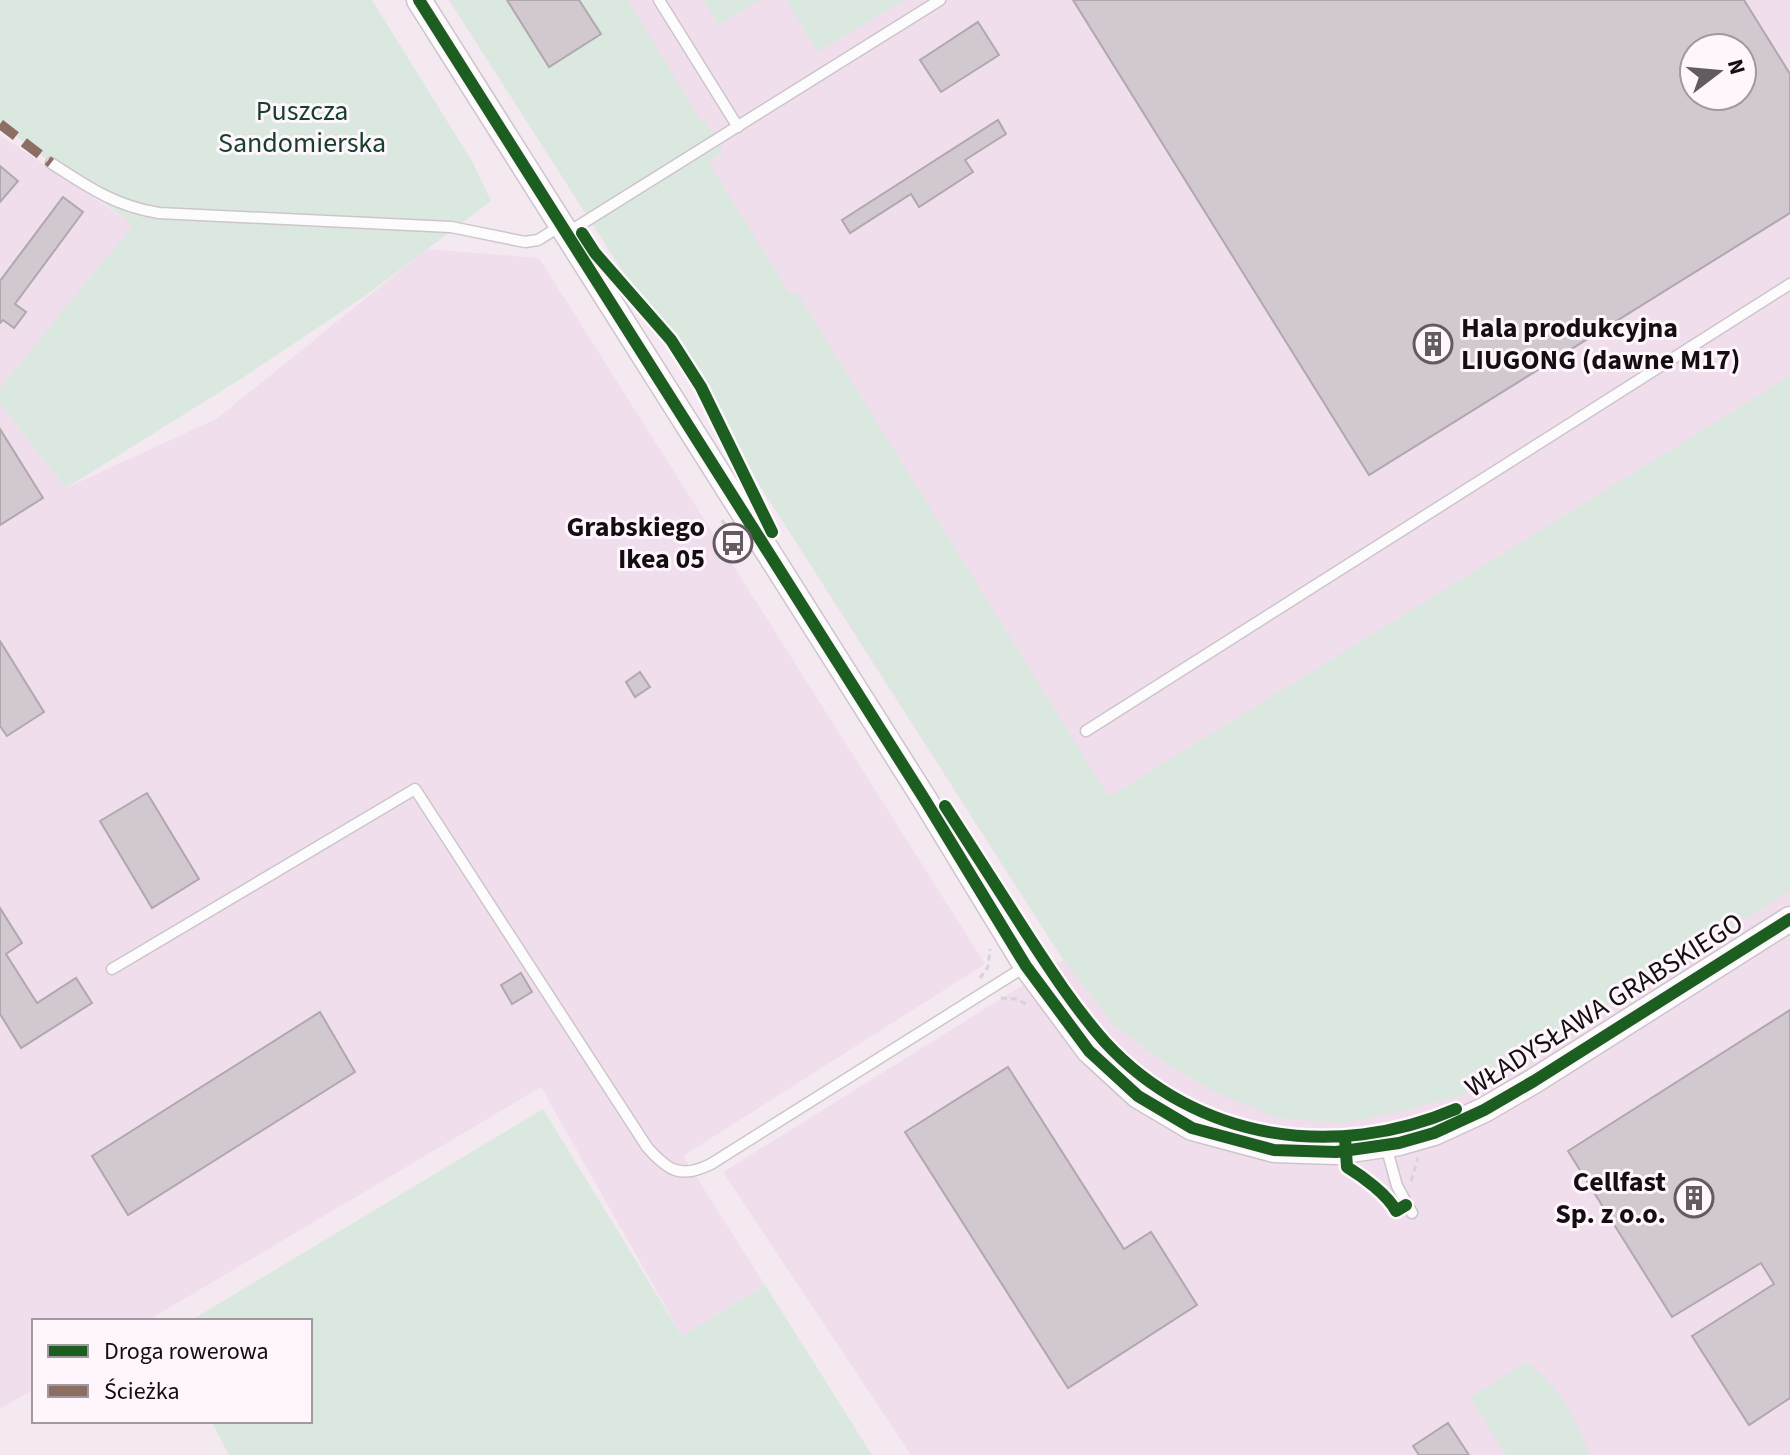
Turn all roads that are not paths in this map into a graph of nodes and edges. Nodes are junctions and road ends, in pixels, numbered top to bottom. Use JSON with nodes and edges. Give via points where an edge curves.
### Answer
{"nodes":[{"id":1,"x":419,"y":0,"type":"edge"},
{"id":2,"x":659,"y":0,"type":"edge"},
{"id":3,"x":940,"y":0,"type":"edge"},
{"id":4,"x":738,"y":127,"type":"junction"},
{"id":5,"x":51,"y":163,"type":"dead end"},
{"id":6,"x":564,"y":229,"type":"junction"},
{"id":7,"x":1790,"y":284,"type":"edge"},
{"id":8,"x":1086,"y":731,"type":"dead end"},
{"id":9,"x":1790,"y":919,"type":"edge"},
{"id":10,"x":1026,"y":966,"type":"junction"},
{"id":11,"x":112,"y":969,"type":"dead end"},
{"id":12,"x":1386,"y":1146,"type":"junction"},
{"id":13,"x":1412,"y":1213,"type":"dead end"}],
"edges":[{"from":1,"to":6,"type":"street","name":"WŁADYSŁAWA GRABSKIEGO"},
{"from":2,"to":4,"type":"lane"},
{"from":3,"to":4,"type":"lane"},
{"from":4,"to":6,"type":"lane"},
{"from":5,"to":6,"type":"lane","via":[[110,200],[159,213],[451,227],[525,242]]},
{"from":6,"to":10,"type":"street","name":"WŁADYSŁAWA GRABSKIEGO"},
{"from":7,"to":8,"type":"lane"},
{"from":9,"to":12,"type":"street","name":"WŁADYSŁAWA GRABSKIEGO","via":[[1484,1110],[1434,1133]]},
{"from":10,"to":11,"type":"lane","via":[[711,1164],[683,1172],[670,1169],[647,1147],[415,789]]},
{"from":10,"to":12,"type":"street","name":"WŁADYSŁAWA GRABSKIEGO","via":[[1089,1051],[1138,1096],[1192,1128],[1274,1150],[1336,1152]]},
{"from":12,"to":13,"type":"lane","via":[[1397,1186]]}]}
